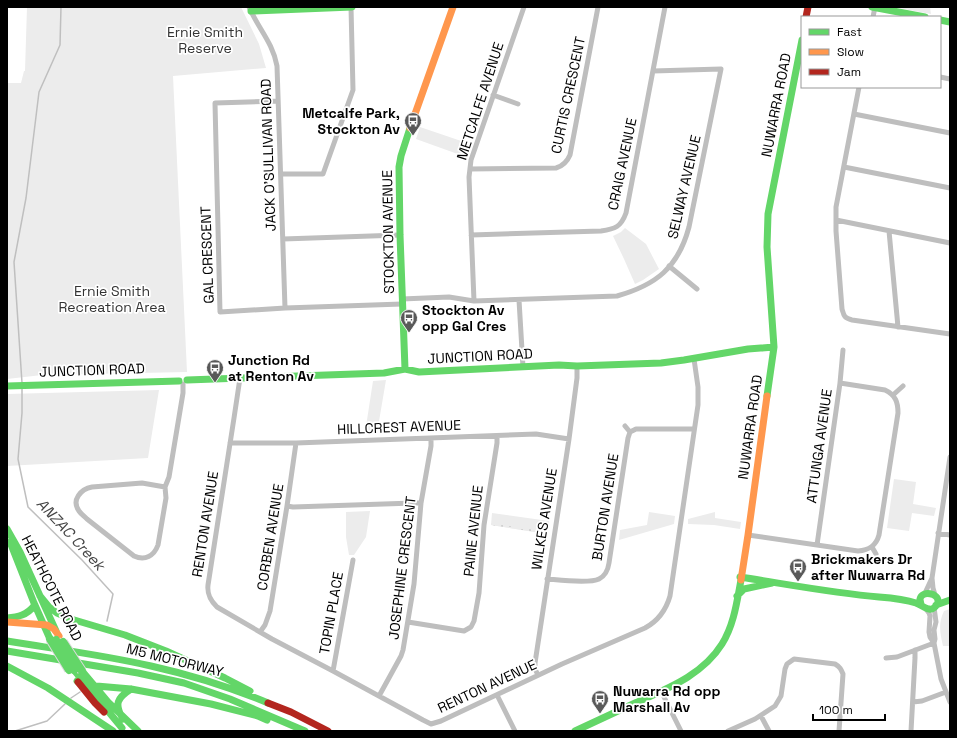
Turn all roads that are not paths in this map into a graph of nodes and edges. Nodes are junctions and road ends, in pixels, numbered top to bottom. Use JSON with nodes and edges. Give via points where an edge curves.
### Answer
{"nodes":[{"id":1,"x":351,"y":7,"type":"edge"},
{"id":2,"x":453,"y":7,"type":"edge"},
{"id":3,"x":524,"y":7,"type":"edge"},
{"id":4,"x":598,"y":7,"type":"edge"},
{"id":5,"x":665,"y":7,"type":"edge"},
{"id":6,"x":874,"y":7,"type":"edge"},
{"id":7,"x":250,"y":9,"type":"edge"},
{"id":8,"x":920,"y":16,"type":"edge"},
{"id":9,"x":801,"y":45,"type":"edge"},
{"id":10,"x":653,"y":71,"type":"junction"},
{"id":11,"x":859,"y":88,"type":"edge"},
{"id":12,"x":493,"y":95,"type":"junction"},
{"id":13,"x":278,"y":102,"type":"junction"},
{"id":14,"x":518,"y":104,"type":"dead end"},
{"id":15,"x":854,"y":114,"type":"junction"},
{"id":16,"x":950,"y":133,"type":"edge"},
{"id":17,"x":844,"y":167,"type":"junction"},
{"id":18,"x":470,"y":169,"type":"junction"},
{"id":19,"x":281,"y":174,"type":"junction"},
{"id":20,"x":950,"y":188,"type":"edge"},
{"id":21,"x":836,"y":220,"type":"junction"},
{"id":22,"x":889,"y":231,"type":"junction"},
{"id":23,"x":400,"y":235,"type":"junction"},
{"id":24,"x":471,"y":235,"type":"junction"},
{"id":25,"x":283,"y":239,"type":"junction"},
{"id":26,"x":950,"y":243,"type":"edge"},
{"id":27,"x":669,"y":266,"type":"junction"},
{"id":28,"x":697,"y":288,"type":"dead end"},
{"id":29,"x":519,"y":300,"type":"junction"},
{"id":30,"x":474,"y":301,"type":"junction"},
{"id":31,"x":402,"y":302,"type":"junction"},
{"id":32,"x":285,"y":308,"type":"junction"},
{"id":33,"x":898,"y":327,"type":"junction"},
{"id":34,"x":950,"y":334,"type":"edge"},
{"id":35,"x":774,"y":347,"type":"junction"},
{"id":36,"x":843,"y":350,"type":"dead end"},
{"id":37,"x":694,"y":359,"type":"junction"},
{"id":38,"x":577,"y":366,"type":"junction"},
{"id":39,"x":523,"y":367,"type":"junction"},
{"id":40,"x":405,"y":369,"type":"junction"},
{"id":41,"x":240,"y":378,"type":"junction"},
{"id":42,"x":183,"y":382,"type":"junction"},
{"id":43,"x":840,"y":383,"type":"junction"},
{"id":44,"x":11,"y":386,"type":"edge"},
{"id":45,"x":903,"y":386,"type":"dead end"},
{"id":46,"x":893,"y":395,"type":"junction"},
{"id":47,"x":625,"y":426,"type":"dead end"},
{"id":48,"x":694,"y":429,"type":"junction"},
{"id":49,"x":630,"y":432,"type":"junction"},
{"id":50,"x":497,"y":436,"type":"junction"},
{"id":51,"x":431,"y":438,"type":"junction"},
{"id":52,"x":569,"y":438,"type":"junction"},
{"id":53,"x":230,"y":443,"type":"junction"},
{"id":54,"x":296,"y":443,"type":"junction"},
{"id":55,"x":950,"y":457,"type":"edge"},
{"id":56,"x":165,"y":487,"type":"junction"},
{"id":57,"x":422,"y":503,"type":"junction"},
{"id":58,"x":287,"y":506,"type":"junction"},
{"id":59,"x":7,"y":529,"type":"edge"},
{"id":60,"x":938,"y":533,"type":"junction"},
{"id":61,"x":7,"y":534,"type":"edge"},
{"id":62,"x":748,"y":535,"type":"junction"},
{"id":63,"x":950,"y":535,"type":"edge"},
{"id":64,"x":817,"y":545,"type":"junction"},
{"id":65,"x":872,"y":547,"type":"junction"},
{"id":66,"x":876,"y":554,"type":"dead end"},
{"id":67,"x":353,"y":560,"type":"dead end"},
{"id":68,"x":740,"y":577,"type":"junction"},
{"id":69,"x":547,"y":578,"type":"junction"},
{"id":70,"x":932,"y":578,"type":"junction"},
{"id":71,"x":776,"y":582,"type":"junction"},
{"id":72,"x":924,"y":594,"type":"junction"},
{"id":73,"x":40,"y":596,"type":"junction"},
{"id":74,"x":738,"y":596,"type":"junction"},
{"id":75,"x":895,"y":599,"type":"junction"},
{"id":76,"x":950,"y":600,"type":"edge"},
{"id":77,"x":935,"y":601,"type":"junction"},
{"id":78,"x":34,"y":606,"type":"junction"},
{"id":79,"x":924,"y":607,"type":"junction"},
{"id":80,"x":7,"y":618,"type":"edge"},
{"id":81,"x":79,"y":621,"type":"junction"},
{"id":82,"x":7,"y":622,"type":"edge"},
{"id":83,"x":408,"y":622,"type":"junction"},
{"id":84,"x":42,"y":624,"type":"junction"},
{"id":85,"x":260,"y":632,"type":"junction"},
{"id":86,"x":56,"y":636,"type":"junction"},
{"id":87,"x":7,"y":641,"type":"edge"},
{"id":88,"x":934,"y":643,"type":"junction"},
{"id":89,"x":915,"y":650,"type":"junction"},
{"id":90,"x":7,"y":651,"type":"edge"},
{"id":91,"x":886,"y":658,"type":"dead end"},
{"id":92,"x":7,"y":666,"type":"edge"},
{"id":93,"x":75,"y":670,"type":"junction"},
{"id":94,"x":333,"y":671,"type":"junction"},
{"id":95,"x":538,"y":675,"type":"junction"},
{"id":96,"x":77,"y":681,"type":"junction"},
{"id":97,"x":90,"y":685,"type":"junction"},
{"id":98,"x":130,"y":689,"type":"junction"},
{"id":99,"x":661,"y":691,"type":"junction"},
{"id":100,"x":946,"y":692,"type":"junction"},
{"id":101,"x":497,"y":695,"type":"junction"},
{"id":102,"x":379,"y":696,"type":"junction"},
{"id":103,"x":913,"y":702,"type":"junction"},
{"id":104,"x":950,"y":702,"type":"edge"},
{"id":105,"x":761,"y":716,"type":"junction"},
{"id":106,"x":124,"y":718,"type":"junction"},
{"id":107,"x":314,"y":723,"type":"junction"},
{"id":108,"x":124,"y":729,"type":"edge"},
{"id":109,"x":113,"y":731,"type":"edge"},
{"id":110,"x":138,"y":731,"type":"edge"},
{"id":111,"x":294,"y":731,"type":"edge"},
{"id":112,"x":305,"y":731,"type":"edge"},
{"id":113,"x":328,"y":731,"type":"edge"},
{"id":114,"x":515,"y":731,"type":"edge"},
{"id":115,"x":575,"y":731,"type":"edge"},
{"id":116,"x":681,"y":731,"type":"edge"},
{"id":117,"x":728,"y":731,"type":"edge"},
{"id":118,"x":769,"y":731,"type":"edge"},
{"id":119,"x":839,"y":731,"type":"edge"},
{"id":120,"x":911,"y":731,"type":"edge"}],
"edges":[{"from":1,"to":7,"type":"main road"},
{"from":1,"to":19,"type":"street","via":[[353,90],[323,174]]},
{"from":2,"to":23,"type":"main road","name":"STOCKTON AVENUE","via":[[401,156]]},
{"from":3,"to":12,"type":"street","name":"METCALFE AVENUE"},
{"from":4,"to":18,"type":"street","name":"CURTIS CRESCENT","via":[[570,155],[566,163],[556,168]]},
{"from":5,"to":10,"type":"street","name":"CRAIG AVENUE"},
{"from":6,"to":8,"type":"main road"},
{"from":7,"to":13,"type":"street","name":"JACK O'SULLIVAN ROAD","via":[[276,58]]},
{"from":9,"to":35,"type":"main road","name":"NUWARRA ROAD","via":[[767,222]]},
{"from":10,"to":24,"type":"street","name":"CRAIG AVENUE","via":[[626,213],[619,225],[601,231]]},
{"from":10,"to":27,"type":"street","name":"SELWAY AVENUE","via":[[721,69],[686,240]]},
{"from":11,"to":15,"type":"street"},
{"from":12,"to":14,"type":"street"},
{"from":12,"to":18,"type":"street","name":"METCALFE AVENUE","via":[[471,159]]},
{"from":13,"to":19,"type":"street","name":"JACK O'SULLIVAN ROAD"},
{"from":13,"to":32,"type":"street","name":"GAL CRESCENT","via":[[215,103],[220,312]]},
{"from":15,"to":16,"type":"street"},
{"from":15,"to":17,"type":"street"},
{"from":17,"to":20,"type":"street"},
{"from":17,"to":21,"type":"street"},
{"from":18,"to":24,"type":"street","name":"METCALFE AVENUE"},
{"from":19,"to":25,"type":"street","name":"JACK O'SULLIVAN ROAD"},
{"from":21,"to":22,"type":"street"},
{"from":21,"to":33,"type":"street","via":[[844,316],[852,320]]},
{"from":22,"to":26,"type":"street"},
{"from":22,"to":33,"type":"street"},
{"from":23,"to":25,"type":"street"},
{"from":23,"to":31,"type":"main road","name":"STOCKTON AVENUE"},
{"from":24,"to":30,"type":"street","name":"METCALFE AVENUE"},
{"from":25,"to":32,"type":"street","name":"JACK O'SULLIVAN ROAD"},
{"from":27,"to":28,"type":"street"},
{"from":27,"to":29,"type":"street","name":"SELWAY AVENUE","via":[[661,276],[646,285],[617,296]]},
{"from":29,"to":30,"type":"street","name":"SELWAY AVENUE"},
{"from":29,"to":39,"type":"street"},
{"from":30,"to":31,"type":"street","name":"SELWAY AVENUE","via":[[449,297]]},
{"from":31,"to":32,"type":"street","name":"GAL CRESCENT"},
{"from":31,"to":40,"type":"main road","name":"STOCKTON AVENUE"},
{"from":33,"to":34,"type":"street"},
{"from":35,"to":37,"type":"main road","name":"JUNCTION ROAD","via":[[735,350]]},
{"from":35,"to":62,"type":"main road","name":"NUWARRA ROAD"},
{"from":36,"to":43,"type":"street","name":"ATTUNGA AVENUE"},
{"from":37,"to":38,"type":"main road","name":"JUNCTION ROAD"},
{"from":37,"to":48,"type":"street","name":"RENTON AVENUE","via":[[698,398]]},
{"from":38,"to":39,"type":"main road","name":"JUNCTION ROAD"},
{"from":38,"to":52,"type":"street","name":"WILKES AVENUE"},
{"from":39,"to":40,"type":"main road","name":"JUNCTION ROAD","via":[[419,372]]},
{"from":40,"to":41,"type":"main road","name":"JUNCTION ROAD","via":[[384,373]]},
{"from":41,"to":42,"type":"main road","name":"JUNCTION ROAD"},
{"from":41,"to":53,"type":"street","name":"RENTON AVENUE"},
{"from":42,"to":44,"type":"main road","name":"JUNCTION ROAD"},
{"from":42,"to":56,"type":"street","via":[[169,477]]},
{"from":43,"to":46,"type":"street","via":[[882,389]]},
{"from":43,"to":64,"type":"street","name":"ATTUNGA AVENUE"},
{"from":45,"to":46,"type":"street"},
{"from":46,"to":65,"type":"street","via":[[898,413],[879,535]]},
{"from":47,"to":49,"type":"street"},
{"from":48,"to":49,"type":"street"},
{"from":48,"to":95,"type":"street","name":"RENTON AVENUE","via":[[670,596],[665,609],[645,628]]},
{"from":49,"to":69,"type":"street","name":"BURTON AVENUE","via":[[606,572],[600,579],[593,581]]},
{"from":50,"to":51,"type":"street","name":"HILLCREST AVENUE"},
{"from":50,"to":52,"type":"street","name":"HILLCREST AVENUE","via":[[536,434]]},
{"from":50,"to":83,"type":"street","name":"PAINE AVENUE","via":[[484,525],[479,594],[471,631]]},
{"from":51,"to":54,"type":"street","name":"HILLCREST AVENUE"},
{"from":51,"to":57,"type":"street","name":"JOSEPHINE CRESCENT"},
{"from":52,"to":69,"type":"street","name":"WILKES AVENUE"},
{"from":53,"to":54,"type":"street","name":"HILLCREST AVENUE"},
{"from":53,"to":85,"type":"street","name":"RENTON AVENUE","via":[[208,591],[217,607]]},
{"from":54,"to":58,"type":"street","name":"CORBEN AVENUE"},
{"from":55,"to":60,"type":"street"},
{"from":56,"to":56,"type":"street","via":[[166,498],[158,545],[155,552],[147,558],[138,558],[130,553],[77,508],[77,498],[82,490],[87,488],[137,483]]},
{"from":57,"to":58,"type":"street"},
{"from":57,"to":83,"type":"street","name":"JOSEPHINE CRESCENT"},
{"from":58,"to":85,"type":"street","name":"CORBEN AVENUE","via":[[270,611]]},
{"from":59,"to":73,"type":"main road","name":"HEATHCOTE ROAD"},
{"from":60,"to":63,"type":"street"},
{"from":60,"to":70,"type":"street"},
{"from":61,"to":78,"type":"main road","name":"HEATHCOTE ROAD"},
{"from":62,"to":64,"type":"street"},
{"from":62,"to":68,"type":"main road","name":"NUWARRA ROAD"},
{"from":64,"to":65,"type":"street","via":[[858,551]]},
{"from":65,"to":66,"type":"street"},
{"from":67,"to":94,"type":"street","name":"TOPIN PLACE"},
{"from":68,"to":71,"type":"main road"},
{"from":68,"to":74,"type":"main road","name":"NUWARRA ROAD"},
{"from":69,"to":95,"type":"street","name":"WILKES AVENUE","via":[[535,663]]},
{"from":70,"to":72,"type":"street"},
{"from":70,"to":77,"type":"street"},
{"from":71,"to":74,"type":"main road","via":[[744,590]]},
{"from":71,"to":75,"type":"main road"},
{"from":72,"to":75,"type":"main road"},
{"from":72,"to":77,"type":"main road","via":[[930,593]]},
{"from":72,"to":79,"type":"main road","via":[[920,600]]},
{"from":73,"to":81,"type":"main road","via":[[58,613]]},
{"from":73,"to":86,"type":"main road","name":"HEATHCOTE ROAD"},
{"from":74,"to":99,"type":"main road","name":"NUWARRA ROAD","via":[[729,632],[714,654],[695,672]]},
{"from":75,"to":79,"type":"main road"},
{"from":76,"to":77,"type":"main road"},
{"from":77,"to":79,"type":"main road","via":[[930,609]]},
{"from":77,"to":88,"type":"street"},
{"from":78,"to":80,"type":"main road","via":[[26,614]]},
{"from":78,"to":84,"type":"main road","name":"HEATHCOTE ROAD"},
{"from":79,"to":88,"type":"street","via":[[930,616],[930,635]]},
{"from":81,"to":86,"type":"main road","via":[[65,622]]},
{"from":81,"to":107,"type":"main road","via":[[126,635],[166,651]]},
{"from":82,"to":84,"type":"main road"},
{"from":83,"to":102,"type":"street","name":"JOSEPHINE CRESCENT","via":[[401,656]]},
{"from":84,"to":86,"type":"main road","name":"HEATHCOTE ROAD"},
{"from":85,"to":94,"type":"street","name":"RENTON AVENUE"},
{"from":86,"to":93,"type":"main road","bridge":true},
{"from":87,"to":107,"type":"main road","name":"M5 MOTORWAY","via":[[103,656],[173,671],[255,698]]},
{"from":88,"to":89,"type":"street"},
{"from":88,"to":100,"type":"street"},
{"from":89,"to":91,"type":"street"},
{"from":89,"to":103,"type":"street"},
{"from":90,"to":112,"type":"main road","name":"M5 MOTORWAY","via":[[140,673],[183,683],[257,709]]},
{"from":92,"to":109,"type":"main road","via":[[53,690]]},
{"from":93,"to":96,"type":"main road"},
{"from":93,"to":97,"type":"main road"},
{"from":94,"to":102,"type":"street","name":"RENTON AVENUE"},
{"from":95,"to":101,"type":"street","name":"RENTON AVENUE"},
{"from":96,"to":97,"type":"main road"},
{"from":96,"to":108,"type":"main road","via":[[95,703]]},
{"from":97,"to":98,"type":"main road"},
{"from":97,"to":106,"type":"main road"},
{"from":97,"to":108,"type":"main road"},
{"from":98,"to":106,"type":"main road","via":[[118,698],[117,708]]},
{"from":98,"to":111,"type":"main road","via":[[234,709]]},
{"from":99,"to":115,"type":"main road","name":"NUWARRA ROAD"},
{"from":99,"to":116,"type":"street"},
{"from":100,"to":103,"type":"street"},
{"from":100,"to":104,"type":"street"},
{"from":101,"to":102,"type":"street","name":"RENTON AVENUE","via":[[431,724]]},
{"from":101,"to":114,"type":"street"},
{"from":103,"to":120,"type":"street"},
{"from":105,"to":117,"type":"street"},
{"from":105,"to":118,"type":"street"},
{"from":105,"to":119,"type":"street","via":[[775,706],[781,696],[785,669],[794,659],[835,664],[843,674]]},
{"from":106,"to":110,"type":"main road"},
{"from":107,"to":113,"type":"main road","name":"M5 MOTORWAY"}]}
